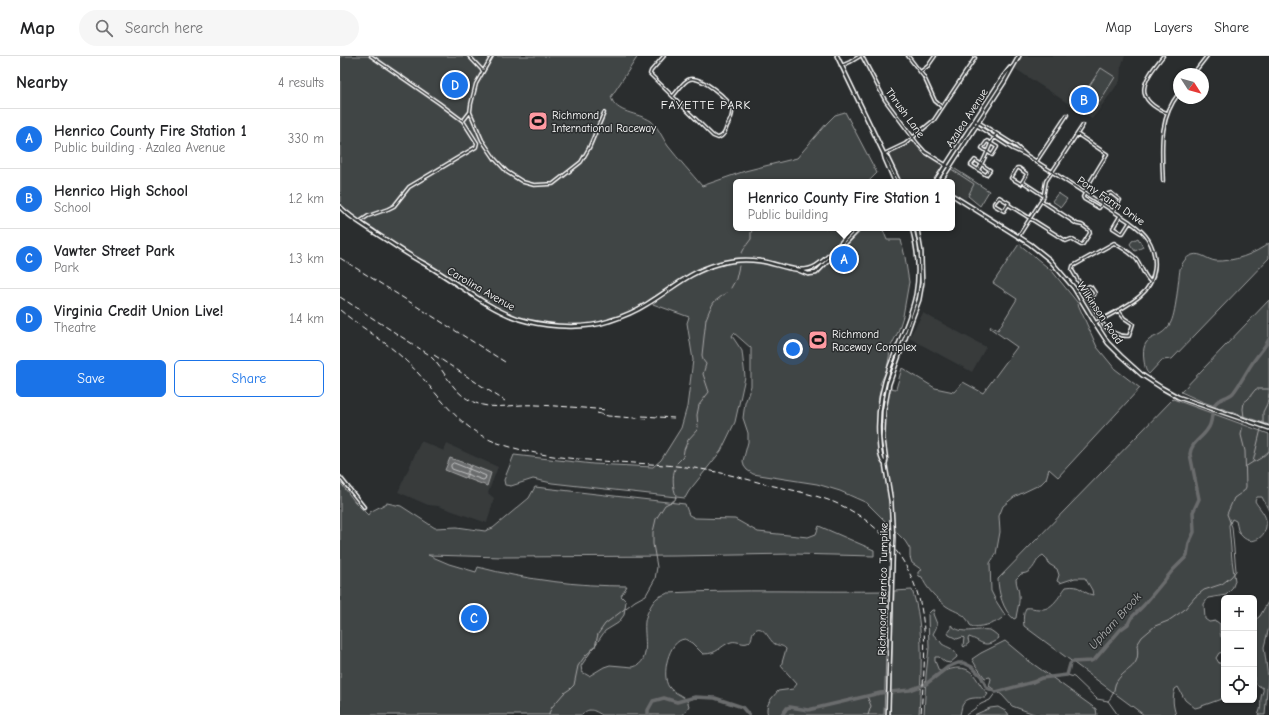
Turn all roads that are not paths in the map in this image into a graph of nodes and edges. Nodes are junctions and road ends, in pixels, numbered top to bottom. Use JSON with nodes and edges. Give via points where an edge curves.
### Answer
{"nodes":[{"id":1,"x":371,"y":56,"type":"edge"},
{"id":2,"x":469,"y":56,"type":"edge"},
{"id":3,"x":492,"y":56,"type":"edge"},
{"id":4,"x":664,"y":56,"type":"edge"},
{"id":5,"x":837,"y":56,"type":"edge"},
{"id":6,"x":861,"y":56,"type":"edge"},
{"id":7,"x":908,"y":56,"type":"edge"},
{"id":8,"x":935,"y":56,"type":"edge"},
{"id":9,"x":1019,"y":56,"type":"edge"},
{"id":10,"x":1163,"y":56,"type":"edge"},
{"id":11,"x":1207,"y":56,"type":"edge"},
{"id":12,"x":975,"y":58,"type":"dead end"},
{"id":13,"x":1014,"y":65,"type":"junction"},
{"id":14,"x":841,"y":66,"type":"junction"},
{"id":15,"x":1198,"y":68,"type":"edge"},
{"id":16,"x":483,"y":71,"type":"junction"},
{"id":17,"x":920,"y":72,"type":"junction"},
{"id":18,"x":673,"y":96,"type":"junction"},
{"id":19,"x":1173,"y":102,"type":"edge"},
{"id":20,"x":943,"y":107,"type":"junction"},
{"id":21,"x":470,"y":112,"type":"junction"},
{"id":22,"x":604,"y":113,"type":"dead end"},
{"id":23,"x":1167,"y":113,"type":"junction"},
{"id":24,"x":1067,"y":115,"type":"dead end"},
{"id":25,"x":975,"y":120,"type":"junction"},
{"id":26,"x":463,"y":121,"type":"junction"},
{"id":27,"x":978,"y":122,"type":"junction"},
{"id":28,"x":973,"y":123,"type":"junction"},
{"id":29,"x":976,"y":125,"type":"junction"},
{"id":30,"x":1083,"y":125,"type":"dead end"},
{"id":31,"x":997,"y":134,"type":"junction"},
{"id":32,"x":1077,"y":134,"type":"junction"},
{"id":33,"x":994,"y":137,"type":"junction"},
{"id":34,"x":912,"y":138,"type":"junction"},
{"id":35,"x":991,"y":143,"type":"junction"},
{"id":36,"x":987,"y":152,"type":"junction"},
{"id":37,"x":884,"y":154,"type":"junction"},
{"id":38,"x":1026,"y":155,"type":"junction"},
{"id":39,"x":1036,"y":162,"type":"junction"},
{"id":40,"x":982,"y":164,"type":"junction"},
{"id":41,"x":948,"y":166,"type":"junction"},
{"id":42,"x":978,"y":170,"type":"junction"},
{"id":43,"x":1052,"y":172,"type":"junction"},
{"id":44,"x":894,"y":179,"type":"edge"},
{"id":45,"x":898,"y":179,"type":"edge"},
{"id":46,"x":937,"y":179,"type":"edge"},
{"id":47,"x":942,"y":179,"type":"edge"},
{"id":48,"x":1163,"y":180,"type":"dead end"},
{"id":49,"x":1023,"y":182,"type":"junction"},
{"id":50,"x":1085,"y":193,"type":"junction"},
{"id":51,"x":1044,"y":196,"type":"junction"},
{"id":52,"x":955,"y":197,"type":"edge"},
{"id":53,"x":1042,"y":201,"type":"junction"},
{"id":54,"x":1102,"y":204,"type":"junction"},
{"id":55,"x":1008,"y":205,"type":"junction"},
{"id":56,"x":340,"y":207,"type":"edge"},
{"id":57,"x":1113,"y":211,"type":"junction"},
{"id":58,"x":1120,"y":216,"type":"junction"},
{"id":59,"x":1030,"y":219,"type":"junction"},
{"id":60,"x":359,"y":222,"type":"junction"},
{"id":61,"x":1130,"y":222,"type":"junction"},
{"id":62,"x":852,"y":231,"type":"edge"},
{"id":63,"x":857,"y":231,"type":"edge"},
{"id":64,"x":913,"y":231,"type":"edge"},
{"id":65,"x":918,"y":231,"type":"edge"},
{"id":66,"x":1018,"y":237,"type":"junction"},
{"id":67,"x":797,"y":270,"type":"junction"},
{"id":68,"x":1151,"y":282,"type":"junction"},
{"id":69,"x":1084,"y":290,"type":"junction"},
{"id":70,"x":1089,"y":298,"type":"junction"},
{"id":71,"x":1118,"y":310,"type":"junction"},
{"id":72,"x":1099,"y":316,"type":"dead end"},
{"id":73,"x":1095,"y":323,"type":"junction"},
{"id":74,"x":1103,"y":324,"type":"dead end"},
{"id":75,"x":1269,"y":428,"type":"edge"},
{"id":76,"x":885,"y":464,"type":"junction"},
{"id":77,"x":340,"y":477,"type":"edge"},
{"id":78,"x":364,"y":507,"type":"dead end"},
{"id":79,"x":888,"y":715,"type":"edge"}],
"edges":[{"from":1,"to":26,"type":"street"},
{"from":2,"to":16,"type":"street"},
{"from":3,"to":16,"type":"street"},
{"from":4,"to":18,"type":"street","via":[[650,73]]},
{"from":5,"to":14,"type":"main road"},
{"from":6,"to":14,"type":"street"},
{"from":6,"to":34,"type":"street","name":"Thrush Lane","via":[[885,100]]},
{"from":7,"to":17,"type":"street"},
{"from":8,"to":17,"type":"street"},
{"from":9,"to":13,"type":"main road","name":"Azalea Avenue"},
{"from":10,"to":23,"type":"street","via":[[1147,78],[1145,91],[1152,106]]},
{"from":11,"to":15,"type":"street"},
{"from":12,"to":20,"type":"street"},
{"from":13,"to":25,"type":"main road","name":"Azalea Avenue","via":[[1003,77]]},
{"from":13,"to":27,"type":"main road","name":"Azalea Avenue"},
{"from":14,"to":37,"type":"main road"},
{"from":16,"to":21,"type":"street","via":[[476,84]]},
{"from":17,"to":20,"type":"street","via":[[933,98]]},
{"from":18,"to":18,"type":"street","via":[[690,79],[700,80],[711,86],[728,102],[732,110],[722,137],[713,136]]},
{"from":19,"to":23,"type":"street"},
{"from":20,"to":34,"type":"street","via":[[934,120]]},
{"from":21,"to":22,"type":"street","via":[[482,140],[500,166],[522,182],[546,185],[553,184],[581,162]]},
{"from":21,"to":26,"type":"street"},
{"from":23,"to":48,"type":"street","via":[[1162,134]]},
{"from":24,"to":39,"type":"street"},
{"from":25,"to":27,"type":"street","name":"Pony Farm Drive"},
{"from":25,"to":28,"type":"main road","name":"Azalea Avenue"},
{"from":26,"to":60,"type":"street","via":[[477,143],[476,146],[409,187],[394,206]]},
{"from":27,"to":29,"type":"main road","name":"Azalea Avenue"},
{"from":27,"to":31,"type":"street","name":"Pony Farm Drive"},
{"from":28,"to":29,"type":"street","name":"Pony Farm Drive"},
{"from":28,"to":41,"type":"main road","name":"Azalea Avenue"},
{"from":29,"to":33,"type":"street","name":"Pony Farm Drive"},
{"from":29,"to":41,"type":"main road","name":"Azalea Avenue"},
{"from":30,"to":32,"type":"street"},
{"from":31,"to":33,"type":"street"},
{"from":31,"to":38,"type":"street","name":"Pony Farm Drive"},
{"from":32,"to":43,"type":"street"},
{"from":32,"to":50,"type":"street","via":[[1107,155]]},
{"from":33,"to":35,"type":"street"},
{"from":33,"to":38,"type":"street","name":"Pony Farm Drive"},
{"from":34,"to":37,"type":"street"},
{"from":34,"to":41,"type":"street","name":"Thrush Lane","via":[[925,152]]},
{"from":35,"to":36,"type":"street"},
{"from":35,"to":36,"type":"street","via":[[987,141],[982,147]]},
{"from":35,"to":36,"type":"street","via":[[997,148],[992,155]]},
{"from":36,"to":40,"type":"street"},
{"from":37,"to":44,"type":"main road"},
{"from":37,"to":45,"type":"main road"},
{"from":38,"to":39,"type":"street","name":"Pony Farm Drive"},
{"from":39,"to":43,"type":"street","name":"Pony Farm Drive"},
{"from":40,"to":42,"type":"street"},
{"from":40,"to":42,"type":"street","via":[[975,160],[971,165]]},
{"from":40,"to":42,"type":"street","via":[[990,170],[986,175]]},
{"from":41,"to":46,"type":"main road","name":"Azalea Avenue"},
{"from":41,"to":47,"type":"main road","name":"Azalea Avenue"},
{"from":43,"to":50,"type":"street","name":"Pony Farm Drive"},
{"from":43,"to":51,"type":"street","via":[[1045,183]]},
{"from":49,"to":49,"type":"street","via":[[1020,184],[1011,178],[1018,168],[1027,174]]},
{"from":49,"to":51,"type":"street"},
{"from":50,"to":54,"type":"street","name":"Pony Farm Drive"},
{"from":50,"to":54,"type":"street","via":[[1084,199],[1098,208]]},
{"from":51,"to":53,"type":"street"},
{"from":52,"to":66,"type":"main road","name":"Wilkinson Road"},
{"from":53,"to":59,"type":"street"},
{"from":53,"to":59,"type":"street","via":[[1090,230],[1083,244],[1072,240],[1066,241]]},
{"from":54,"to":57,"type":"street","name":"Pony Farm Drive"},
{"from":54,"to":57,"type":"street","via":[[1111,193],[1120,200]]},
{"from":55,"to":55,"type":"street","via":[[1003,211],[994,204],[998,197],[1009,203]]},
{"from":55,"to":59,"type":"street"},
{"from":56,"to":60,"type":"main road","name":"Carolina Avenue"},
{"from":57,"to":58,"type":"street","name":"Pony Farm Drive"},
{"from":58,"to":61,"type":"street","name":"Pony Farm Drive"},
{"from":58,"to":61,"type":"street","via":[[1113,228],[1121,233]]},
{"from":59,"to":66,"type":"street"},
{"from":60,"to":67,"type":"main road","name":"Carolina Avenue","via":[[494,308],[518,319],[544,324],[574,327],[609,321],[634,312],[697,271],[719,263],[739,260],[762,261]]},
{"from":61,"to":68,"type":"street","name":"Pony Farm Drive","via":[[1144,233],[1152,248],[1155,263]]},
{"from":62,"to":67,"type":"main road","via":[[820,263]]},
{"from":63,"to":67,"type":"main road","via":[[816,273],[808,274]]},
{"from":64,"to":76,"type":"main road","name":"Richmond Henrico Turnpike","via":[[918,254],[918,285],[880,405],[880,450]]},
{"from":65,"to":76,"type":"main road","name":"Richmond Henrico Turnpike","via":[[922,283],[917,306],[889,384],[884,411]]},
{"from":66,"to":73,"type":"main road","name":"Wilkinson Road","via":[[1041,252],[1062,273],[1077,292]]},
{"from":68,"to":69,"type":"street","via":[[1138,261],[1113,243],[1072,267]]},
{"from":68,"to":71,"type":"street","name":"Pony Farm Drive","via":[[1141,295]]},
{"from":69,"to":70,"type":"street"},
{"from":69,"to":70,"type":"street","via":[[1090,286],[1095,293]]},
{"from":70,"to":72,"type":"street"},
{"from":71,"to":73,"type":"street","name":"Pony Farm Drive"},
{"from":71,"to":74,"type":"street","via":[[1119,314],[1133,324],[1128,336],[1108,329]]},
{"from":73,"to":75,"type":"main road","name":"Wilkinson Road","via":[[1125,360],[1142,375],[1174,395]]},
{"from":76,"to":79,"type":"main road","name":"Richmond Henrico Turnpike","via":[[893,525]]},
{"from":77,"to":78,"type":"street"}]}
